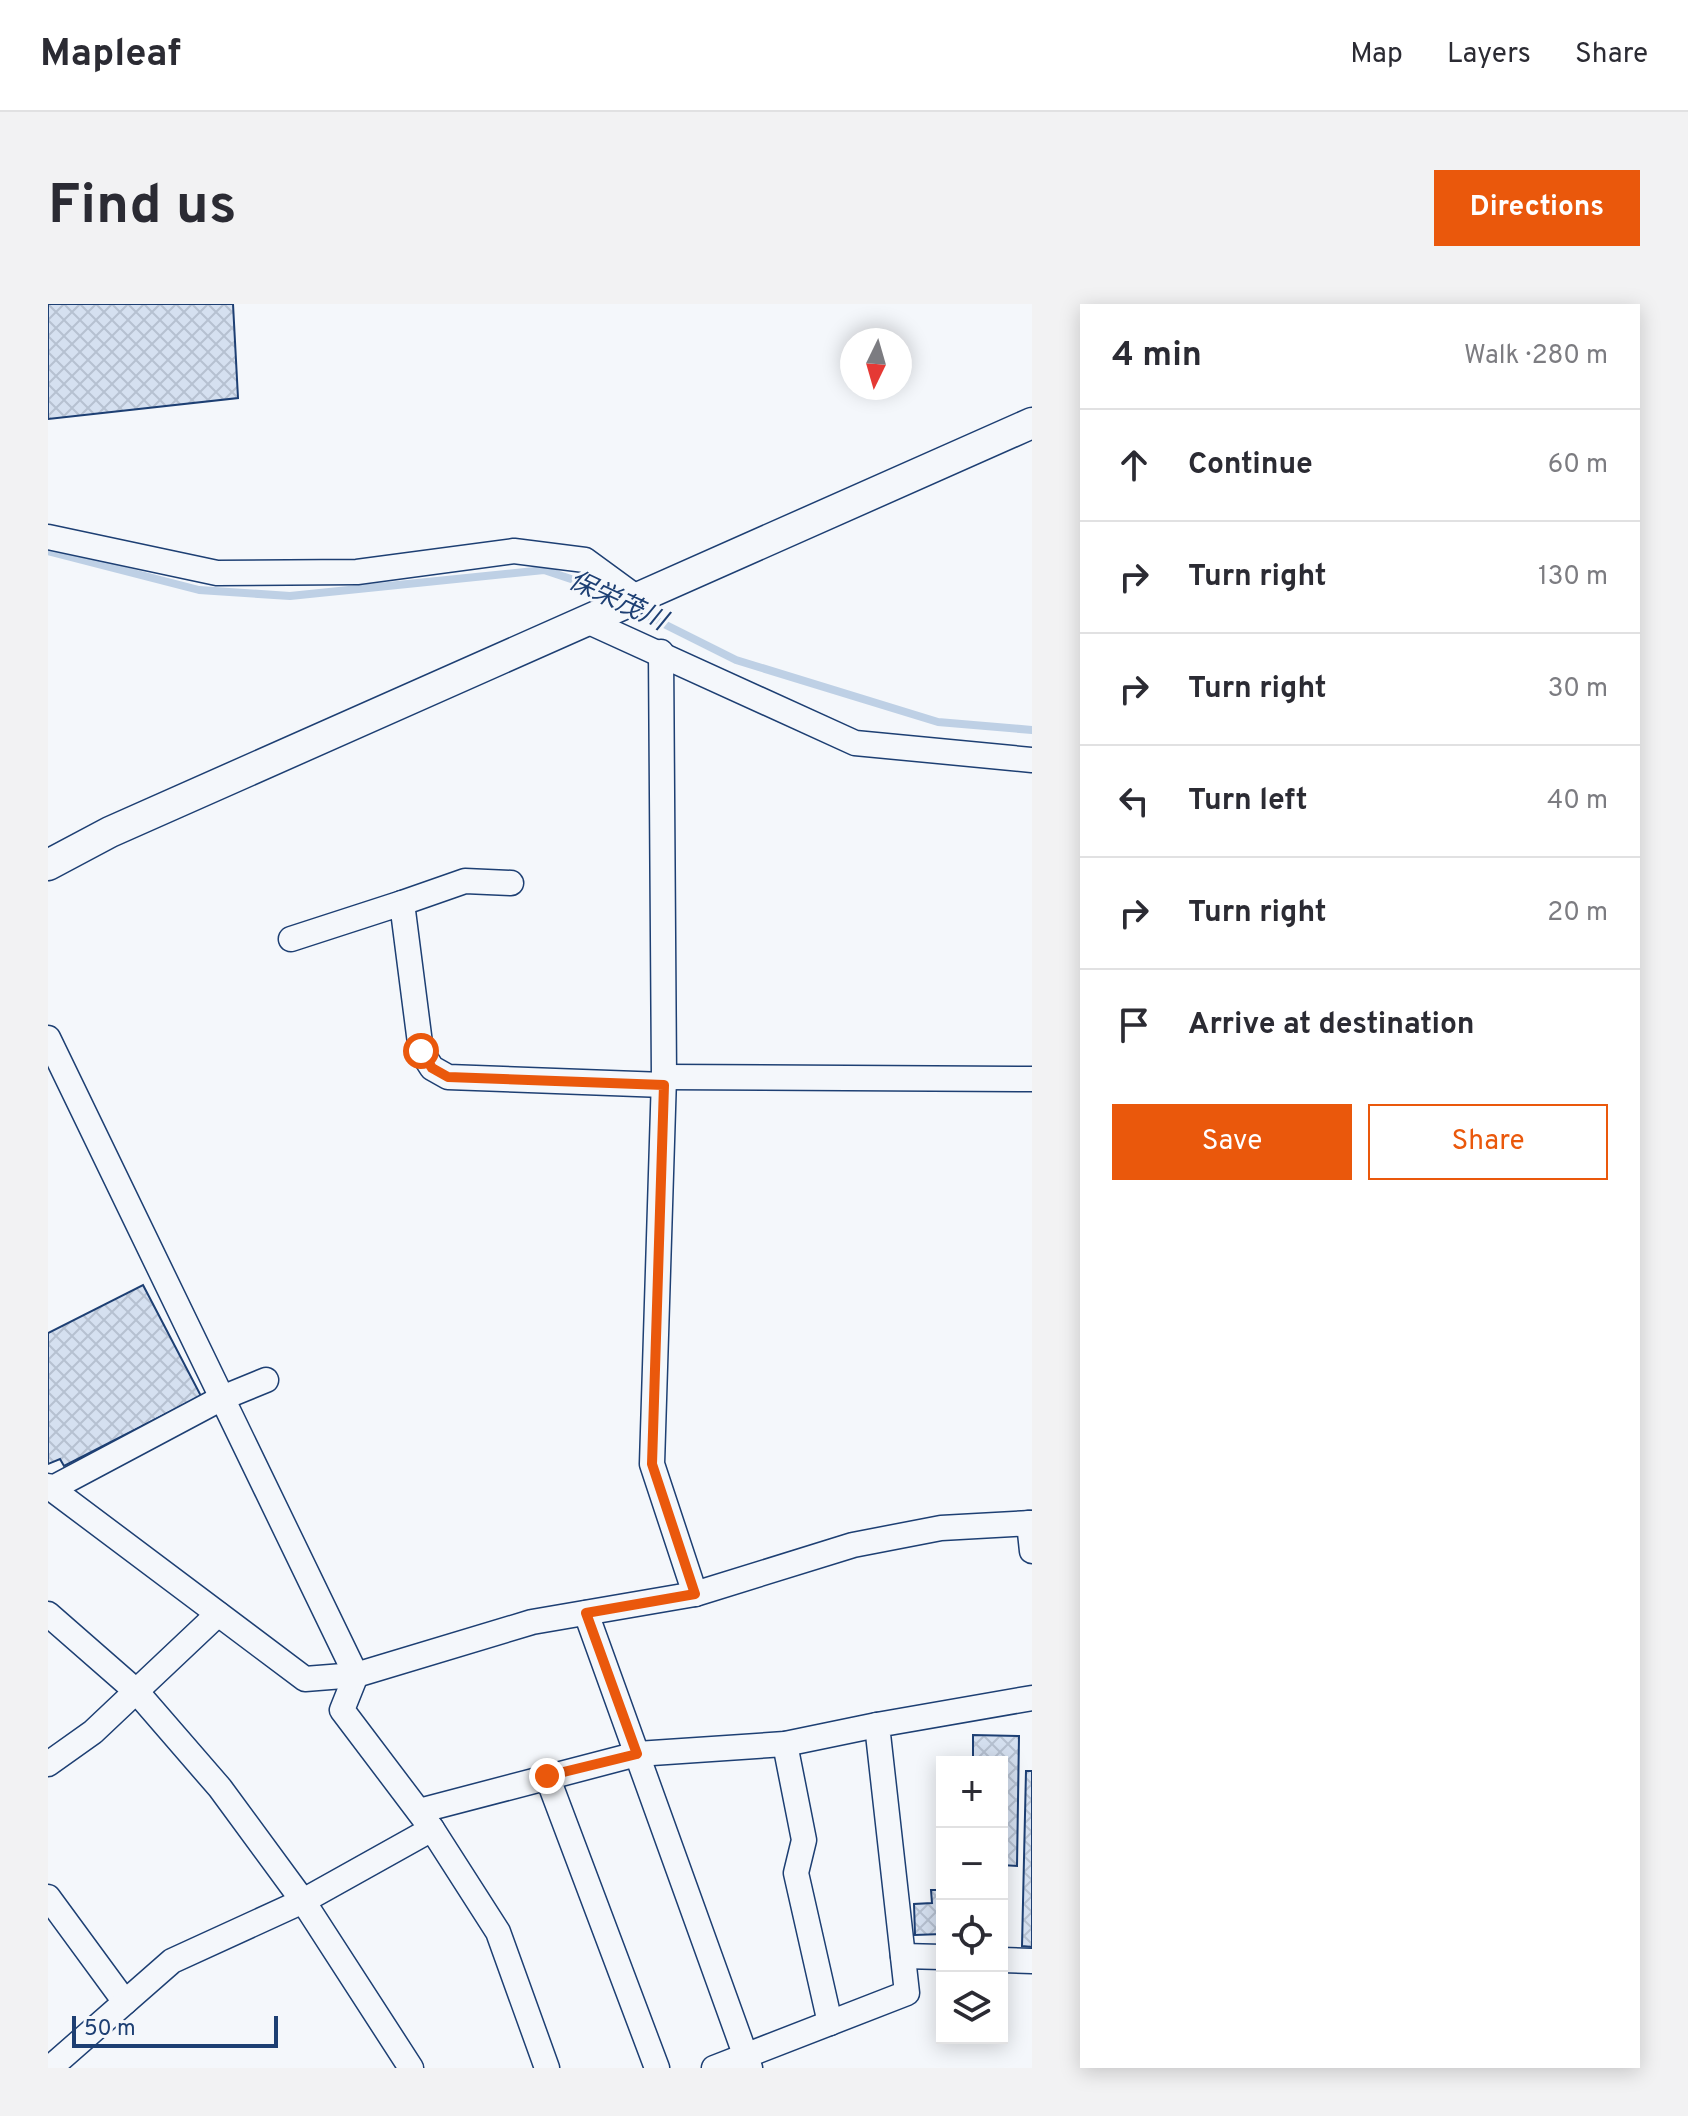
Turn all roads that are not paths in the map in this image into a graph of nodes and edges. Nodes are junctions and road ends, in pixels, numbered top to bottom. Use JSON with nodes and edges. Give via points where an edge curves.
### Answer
{"nodes":[{"id":1,"x":1032,"y":423,"type":"edge"},
{"id":2,"x":48,"y":537,"type":"edge"},
{"id":3,"x":635,"y":599,"type":"junction"},
{"id":4,"x":596,"y":617,"type":"junction"},
{"id":5,"x":661,"y":652,"type":"junction"},
{"id":6,"x":1032,"y":760,"type":"edge"},
{"id":7,"x":48,"y":865,"type":"edge"},
{"id":8,"x":511,"y":883,"type":"dead end"},
{"id":9,"x":402,"y":903,"type":"junction"},
{"id":10,"x":291,"y":939,"type":"dead end"},
{"id":11,"x":48,"y":1038,"type":"edge"},
{"id":12,"x":1032,"y":1079,"type":"edge"},
{"id":13,"x":664,"y":1081,"type":"junction"},
{"id":14,"x":266,"y":1380,"type":"dead end"},
{"id":15,"x":222,"y":1398,"type":"junction"},
{"id":16,"x":50,"y":1488,"type":"edge"},
{"id":17,"x":1031,"y":1523,"type":"edge"},
{"id":18,"x":1032,"y":1551,"type":"edge"},
{"id":19,"x":695,"y":1594,"type":"junction"},
{"id":20,"x":586,"y":1613,"type":"junction"},
{"id":21,"x":48,"y":1614,"type":"edge"},
{"id":22,"x":218,"y":1614,"type":"junction"},
{"id":23,"x":356,"y":1675,"type":"junction"},
{"id":24,"x":136,"y":1691,"type":"junction"},
{"id":25,"x":1032,"y":1698,"type":"edge"},
{"id":26,"x":877,"y":1725,"type":"junction"},
{"id":27,"x":785,"y":1744,"type":"junction"},
{"id":28,"x":637,"y":1754,"type":"junction"},
{"id":29,"x":48,"y":1764,"type":"edge"},
{"id":30,"x":547,"y":1776,"type":"junction"},
{"id":31,"x":426,"y":1820,"type":"junction"},
{"id":32,"x":48,"y":1897,"type":"edge"},
{"id":33,"x":303,"y":1901,"type":"junction"},
{"id":34,"x":903,"y":1956,"type":"junction"},
{"id":35,"x":936,"y":1957,"type":"edge"},
{"id":36,"x":1008,"y":1960,"type":"edge"},
{"id":37,"x":1032,"y":1961,"type":"edge"},
{"id":38,"x":125,"y":2002,"type":"junction"},
{"id":39,"x":830,"y":2023,"type":"junction"},
{"id":40,"x":748,"y":2062,"type":"edge"},
{"id":41,"x":50,"y":2068,"type":"edge"},
{"id":42,"x":411,"y":2068,"type":"edge"},
{"id":43,"x":547,"y":2068,"type":"edge"},
{"id":44,"x":657,"y":2068,"type":"edge"},
{"id":45,"x":714,"y":2068,"type":"edge"}],
"edges":[{"from":1,"to":3,"type":"street"},
{"from":2,"to":3,"type":"street","via":[[217,573],[357,572],[514,551],[585,560]]},
{"from":3,"to":4,"type":"street"},
{"from":4,"to":5,"type":"street"},
{"from":4,"to":7,"type":"street","via":[[110,832]]},
{"from":5,"to":6,"type":"street","via":[[855,743]]},
{"from":5,"to":13,"type":"street"},
{"from":8,"to":9,"type":"street","via":[[465,881]]},
{"from":9,"to":10,"type":"street"},
{"from":9,"to":13,"type":"street","via":[[421,1051],[432,1068],[448,1077]]},
{"from":11,"to":15,"type":"street"},
{"from":12,"to":13,"type":"street"},
{"from":13,"to":19,"type":"street","via":[[652,1464]]},
{"from":14,"to":15,"type":"street"},
{"from":15,"to":16,"type":"street"},
{"from":15,"to":23,"type":"street"},
{"from":16,"to":22,"type":"street"},
{"from":17,"to":18,"type":"street"},
{"from":17,"to":19,"type":"street","via":[[941,1528],[853,1545]]},
{"from":19,"to":20,"type":"street"},
{"from":20,"to":23,"type":"street","via":[[532,1622]]},
{"from":20,"to":28,"type":"street"},
{"from":21,"to":24,"type":"street"},
{"from":22,"to":23,"type":"street","via":[[305,1679]]},
{"from":22,"to":24,"type":"street"},
{"from":23,"to":31,"type":"street","via":[[342,1710]]},
{"from":24,"to":29,"type":"street","via":[[93,1732]]},
{"from":24,"to":33,"type":"street","via":[[220,1788]]},
{"from":25,"to":26,"type":"street"},
{"from":26,"to":27,"type":"street"},
{"from":26,"to":34,"type":"street"},
{"from":27,"to":28,"type":"street"},
{"from":27,"to":39,"type":"street","via":[[804,1840],[796,1873]]},
{"from":28,"to":30,"type":"street"},
{"from":28,"to":40,"type":"street"},
{"from":30,"to":31,"type":"street"},
{"from":30,"to":44,"type":"street"},
{"from":31,"to":33,"type":"street"},
{"from":31,"to":43,"type":"street","via":[[498,1932]]},
{"from":32,"to":38,"type":"street"},
{"from":33,"to":38,"type":"street","via":[[172,1961]]},
{"from":33,"to":42,"type":"street"},
{"from":34,"to":35,"type":"street"},
{"from":34,"to":39,"type":"street","via":[[907,1993]]},
{"from":36,"to":37,"type":"street"},
{"from":38,"to":41,"type":"street"},
{"from":39,"to":40,"type":"street"},
{"from":40,"to":45,"type":"street"}]}
